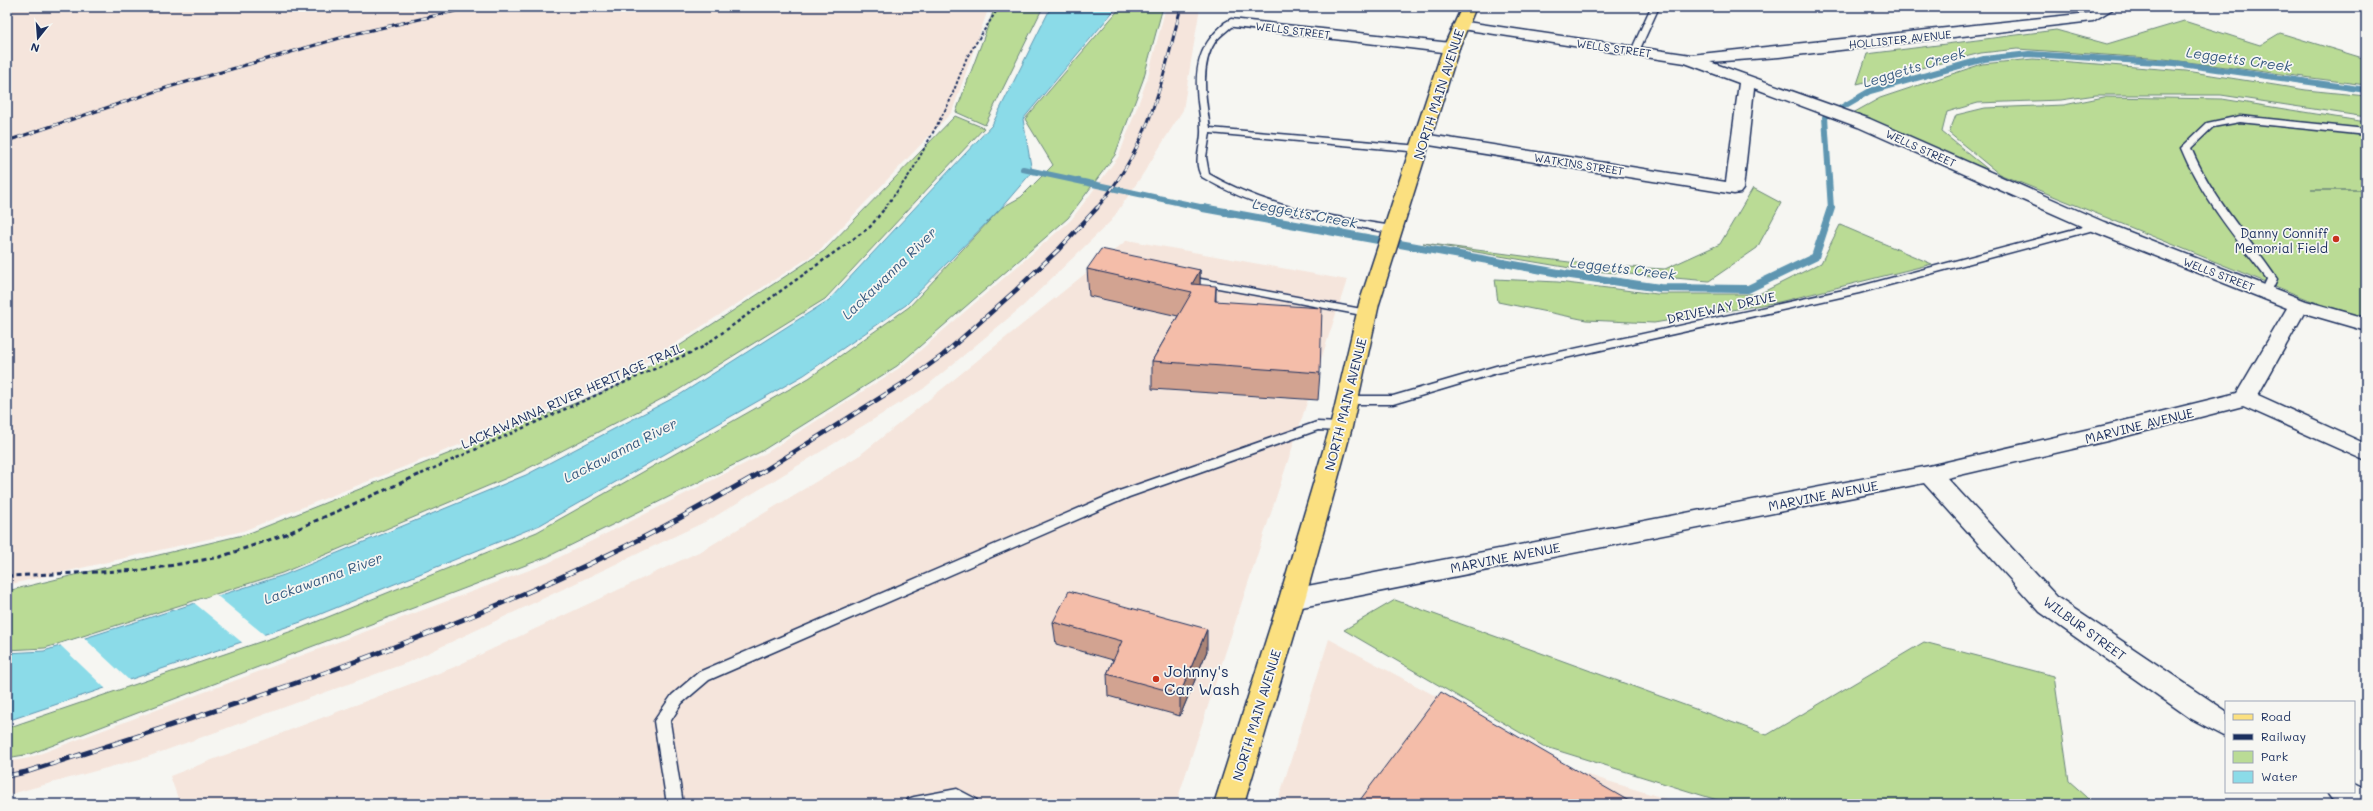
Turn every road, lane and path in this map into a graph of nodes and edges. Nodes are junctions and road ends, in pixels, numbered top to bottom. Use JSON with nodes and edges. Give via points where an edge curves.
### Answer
{"nodes":[{"id":1,"x":999,"y":7,"type":"edge"},
{"id":2,"x":1469,"y":7,"type":"edge"},
{"id":3,"x":1655,"y":7,"type":"edge"},
{"id":4,"x":2109,"y":7,"type":"edge"},
{"id":5,"x":1231,"y":23,"type":"joint"},
{"id":6,"x":1460,"y":25,"type":"junction"},
{"id":7,"x":1451,"y":48,"type":"junction"},
{"id":8,"x":1635,"y":51,"type":"junction"},
{"id":9,"x":1688,"y":59,"type":"junction"},
{"id":10,"x":1747,"y":80,"type":"junction"},
{"id":11,"x":1206,"y":130,"type":"junction"},
{"id":12,"x":2366,"y":132,"type":"edge"},
{"id":13,"x":1422,"y":144,"type":"junction"},
{"id":14,"x":2097,"y":226,"type":"junction"},
{"id":15,"x":1393,"y":231,"type":"junction"},
{"id":16,"x":1176,"y":277,"type":"edge"},
{"id":17,"x":2266,"y":292,"type":"junction"},
{"id":18,"x":2299,"y":305,"type":"junction"},
{"id":19,"x":1367,"y":313,"type":"junction"},
{"id":20,"x":2366,"y":324,"type":"edge"},
{"id":21,"x":2245,"y":398,"type":"junction"},
{"id":22,"x":1348,"y":400,"type":"junction"},
{"id":23,"x":1341,"y":427,"type":"junction"},
{"id":24,"x":2366,"y":453,"type":"edge"},
{"id":25,"x":1929,"y":474,"type":"junction"},
{"id":26,"x":7,"y":576,"type":"edge"},
{"id":27,"x":1292,"y":599,"type":"junction"},
{"id":28,"x":2225,"y":724,"type":"edge"},
{"id":29,"x":2344,"y":793,"type":"edge"},
{"id":30,"x":675,"y":804,"type":"edge"},
{"id":31,"x":914,"y":804,"type":"edge"},
{"id":32,"x":970,"y":804,"type":"edge"},
{"id":33,"x":1228,"y":804,"type":"edge"},
{"id":34,"x":2363,"y":804,"type":"edge"}],
"edges":[{"from":1,"to":26,"type":"path","name":"LACKAWANNA RIVER HERITAGE TRAIL","via":[[967,57],[950,103],[912,171],[870,228],[701,348],[286,534],[220,557],[145,570]]},
{"from":2,"to":6,"type":"main road","name":"NORTH MAIN AVENUE"},
{"from":3,"to":8,"type":"lane"},
{"from":4,"to":9,"type":"street","name":"HOLLISTER AVENUE","via":[[2093,17],[1779,52]]},
{"from":5,"to":7,"type":"street","name":"WELLS STREET"},
{"from":5,"to":11,"type":"lane","via":[[1219,30],[1210,40],[1201,69]]},
{"from":6,"to":7,"type":"main road","name":"NORTH MAIN AVENUE"},
{"from":6,"to":8,"type":"street","name":"WELLS STREET"},
{"from":7,"to":13,"type":"main road","name":"NORTH MAIN AVENUE"},
{"from":8,"to":9,"type":"street","name":"WELLS STREET"},
{"from":9,"to":10,"type":"street","name":"WELLS STREET"},
{"from":10,"to":13,"type":"street","name":"WATKINS STREET","via":[[1734,189]]},
{"from":10,"to":14,"type":"street","name":"WELLS STREET","via":[[1864,123]]},
{"from":11,"to":13,"type":"lane"},
{"from":11,"to":15,"type":"lane","via":[[1201,157],[1205,175],[1229,191],[1298,215]]},
{"from":12,"to":17,"type":"lane","via":[[2240,119],[2210,125],[2186,148],[2193,168],[2224,219],[2272,279]]},
{"from":13,"to":15,"type":"main road","name":"NORTH MAIN AVENUE"},
{"from":14,"to":17,"type":"street","name":"WELLS STREET"},
{"from":14,"to":22,"type":"lane","name":"DRIVEWAY DRIVE","via":[[1859,290],[1496,370],[1393,400]]},
{"from":15,"to":19,"type":"main road","name":"NORTH MAIN AVENUE"},
{"from":16,"to":19,"type":"lane"},
{"from":17,"to":18,"type":"street","name":"WELLS STREET"},
{"from":18,"to":20,"type":"street","name":"WELLS STREET"},
{"from":18,"to":21,"type":"street"},
{"from":19,"to":22,"type":"main road","name":"NORTH MAIN AVENUE"},
{"from":21,"to":24,"type":"street"},
{"from":21,"to":25,"type":"street","name":"MARVINE AVENUE"},
{"from":22,"to":23,"type":"main road","name":"NORTH MAIN AVENUE"},
{"from":23,"to":27,"type":"main road","name":"NORTH MAIN AVENUE"},
{"from":23,"to":30,"type":"lane","via":[[1317,426],[1124,494],[704,676],[677,699],[662,721]]},
{"from":25,"to":27,"type":"street","name":"MARVINE AVENUE"},
{"from":25,"to":28,"type":"street","name":"WILBUR STREET","via":[[2049,605],[2200,710]]},
{"from":27,"to":33,"type":"main road","name":"NORTH MAIN AVENUE"},
{"from":29,"to":34,"type":"street"},
{"from":31,"to":32,"type":"lane","via":[[957,796]]}]}
